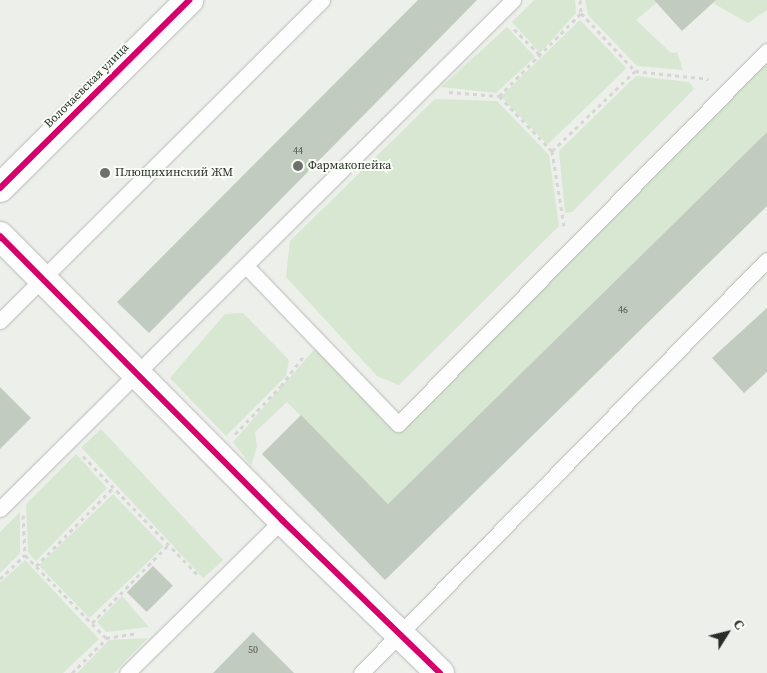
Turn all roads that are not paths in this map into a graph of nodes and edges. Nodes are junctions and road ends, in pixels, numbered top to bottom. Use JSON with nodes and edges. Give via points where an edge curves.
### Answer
{"nodes":[{"id":1,"x":189,"y":0,"type":"edge"},
{"id":2,"x":322,"y":0,"type":"edge"},
{"id":3,"x":513,"y":0,"type":"edge"},
{"id":4,"x":767,"y":51,"type":"edge"},
{"id":5,"x":0,"y":188,"type":"edge"},
{"id":6,"x":0,"y":236,"type":"edge"},
{"id":7,"x":767,"y":260,"type":"edge"},
{"id":8,"x":247,"y":267,"type":"junction"},
{"id":9,"x":44,"y":277,"type":"junction"},
{"id":10,"x":0,"y":321,"type":"edge"},
{"id":11,"x":137,"y":374,"type":"junction"},
{"id":12,"x":0,"y":509,"type":"edge"},
{"id":13,"x":282,"y":520,"type":"junction"},
{"id":14,"x":401,"y":634,"type":"junction"},
{"id":15,"x":127,"y":673,"type":"edge"},
{"id":16,"x":361,"y":673,"type":"edge"},
{"id":17,"x":440,"y":673,"type":"edge"}],
"edges":[{"from":1,"to":5,"type":"street","name":"Волочаевская улица"},
{"from":2,"to":9,"type":"lane"},
{"from":3,"to":8,"type":"lane"},
{"from":4,"to":8,"type":"lane","via":[[398,424]]},
{"from":6,"to":9,"type":"street"},
{"from":7,"to":14,"type":"lane"},
{"from":8,"to":11,"type":"lane"},
{"from":9,"to":10,"type":"lane"},
{"from":9,"to":11,"type":"street"},
{"from":11,"to":12,"type":"lane"},
{"from":11,"to":13,"type":"street"},
{"from":13,"to":14,"type":"street"},
{"from":13,"to":15,"type":"lane"},
{"from":14,"to":16,"type":"lane"},
{"from":14,"to":17,"type":"street"}]}
